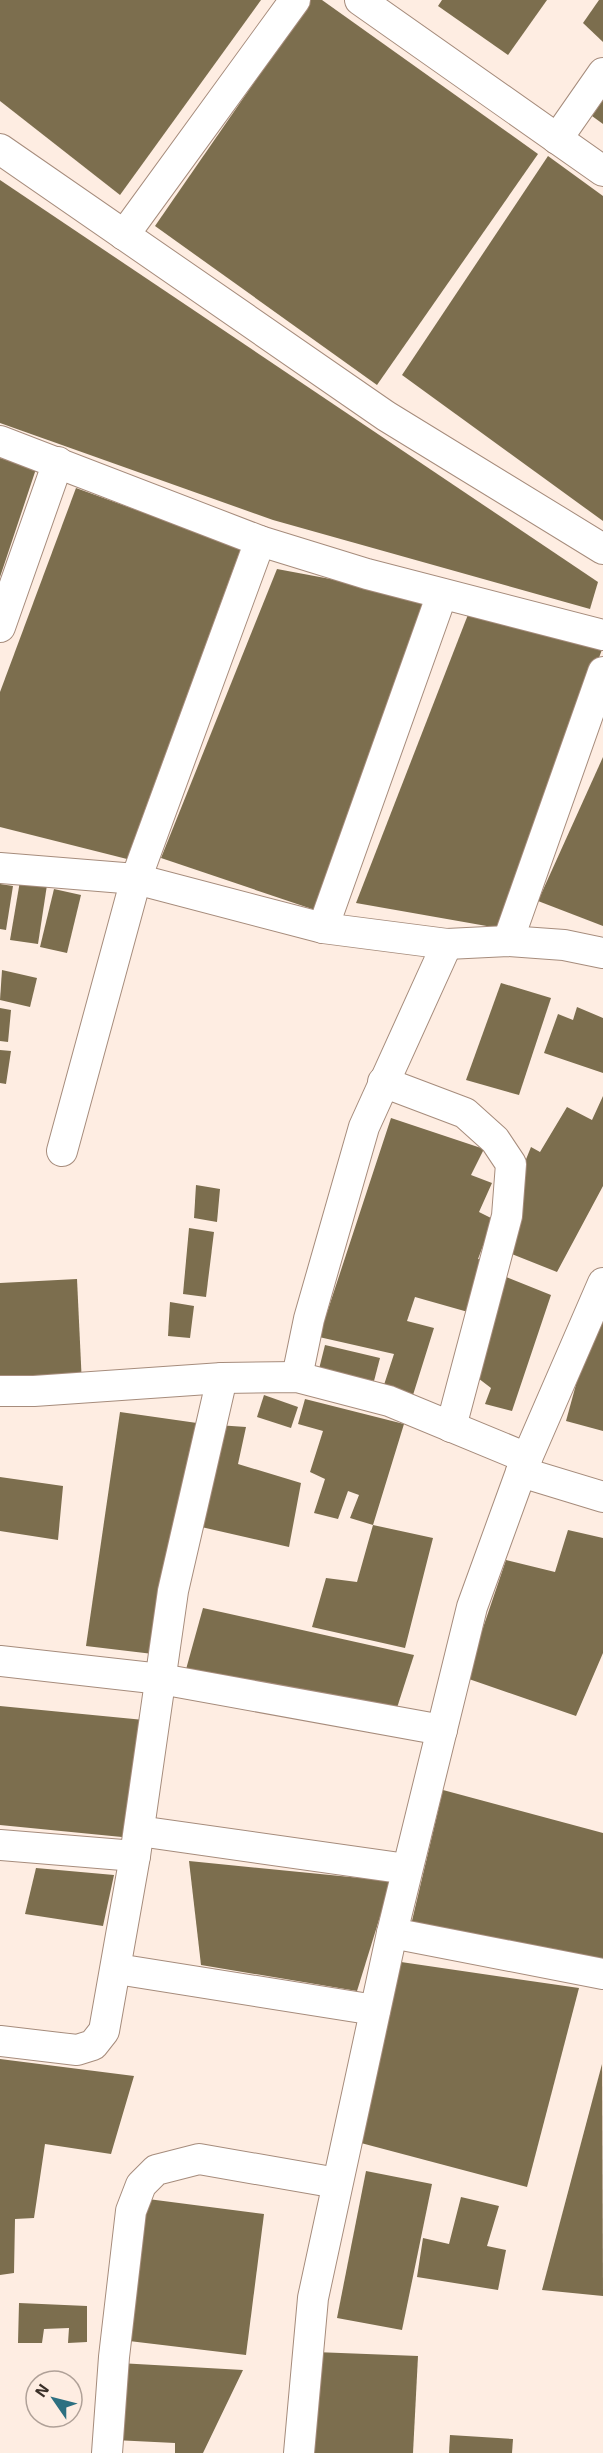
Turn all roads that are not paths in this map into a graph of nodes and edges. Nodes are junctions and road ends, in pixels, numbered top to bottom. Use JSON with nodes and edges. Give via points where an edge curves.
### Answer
{"nodes":[{"id":1,"x":295,"y":0,"type":"edge"},
{"id":2,"x":360,"y":0,"type":"edge"},
{"id":3,"x":603,"y":73,"type":"edge"},
{"id":4,"x":557,"y":139,"type":"junction"},
{"id":5,"x":0,"y":149,"type":"edge"},
{"id":6,"x":603,"y":171,"type":"edge"},
{"id":7,"x":124,"y":235,"type":"junction"},
{"id":8,"x":0,"y":441,"type":"edge"},
{"id":9,"x":58,"y":462,"type":"junction"},
{"id":10,"x":261,"y":541,"type":"junction"},
{"id":11,"x":603,"y":549,"type":"edge"},
{"id":12,"x":442,"y":594,"type":"junction"},
{"id":13,"x":0,"y":627,"type":"edge"},
{"id":14,"x":603,"y":635,"type":"edge"},
{"id":15,"x":603,"y":672,"type":"edge"},
{"id":16,"x":0,"y":867,"type":"edge"},
{"id":17,"x":136,"y":879,"type":"junction"},
{"id":18,"x":323,"y":928,"type":"junction"},
{"id":19,"x":508,"y":941,"type":"junction"},
{"id":20,"x":447,"y":944,"type":"junction"},
{"id":21,"x":603,"y":953,"type":"edge"},
{"id":22,"x":383,"y":1082,"type":"junction"},
{"id":23,"x":62,"y":1150,"type":"dead end"},
{"id":24,"x":603,"y":1283,"type":"edge"},
{"id":25,"x":297,"y":1377,"type":"junction"},
{"id":26,"x":222,"y":1378,"type":"junction"},
{"id":27,"x":0,"y":1391,"type":"edge"},
{"id":28,"x":451,"y":1427,"type":"junction"},
{"id":29,"x":524,"y":1465,"type":"junction"},
{"id":30,"x":603,"y":1497,"type":"edge"},
{"id":31,"x":0,"y":1661,"type":"edge"},
{"id":32,"x":161,"y":1679,"type":"junction"},
{"id":33,"x":442,"y":1730,"type":"junction"},
{"id":34,"x":137,"y":1843,"type":"junction"},
{"id":35,"x":0,"y":1845,"type":"edge"},
{"id":36,"x":407,"y":1869,"type":"junction"},
{"id":37,"x":392,"y":1933,"type":"junction"},
{"id":38,"x":117,"y":1969,"type":"junction"},
{"id":39,"x":603,"y":1974,"type":"edge"},
{"id":40,"x":375,"y":2010,"type":"junction"},
{"id":41,"x":0,"y":2041,"type":"edge"},
{"id":42,"x":337,"y":2183,"type":"junction"},
{"id":43,"x":107,"y":2453,"type":"edge"},
{"id":44,"x":299,"y":2453,"type":"edge"}],
"edges":[{"from":1,"to":7,"type":"street"},
{"from":2,"to":4,"type":"street"},
{"from":3,"to":4,"type":"street"},
{"from":4,"to":6,"type":"street"},
{"from":5,"to":7,"type":"street"},
{"from":7,"to":11,"type":"street","via":[[386,416]]},
{"from":8,"to":9,"type":"street"},
{"from":9,"to":10,"type":"street"},
{"from":9,"to":13,"type":"street"},
{"from":10,"to":12,"type":"street"},
{"from":10,"to":17,"type":"street"},
{"from":12,"to":14,"type":"street"},
{"from":12,"to":18,"type":"street"},
{"from":15,"to":19,"type":"street"},
{"from":16,"to":17,"type":"street"},
{"from":17,"to":18,"type":"street"},
{"from":17,"to":23,"type":"street"},
{"from":18,"to":20,"type":"street"},
{"from":19,"to":20,"type":"street"},
{"from":19,"to":21,"type":"street","via":[[564,945]]},
{"from":20,"to":22,"type":"street"},
{"from":22,"to":25,"type":"street","via":[[364,1127],[309,1319]]},
{"from":22,"to":28,"type":"street","via":[[465,1113],[495,1140],[511,1164],[507,1216]]},
{"from":24,"to":29,"type":"street"},
{"from":25,"to":26,"type":"street"},
{"from":25,"to":28,"type":"street","via":[[389,1401]]},
{"from":26,"to":27,"type":"street"},
{"from":26,"to":32,"type":"street","via":[[173,1591]]},
{"from":28,"to":29,"type":"street"},
{"from":29,"to":30,"type":"street"},
{"from":29,"to":33,"type":"street","via":[[472,1607]]},
{"from":31,"to":32,"type":"street"},
{"from":32,"to":33,"type":"street"},
{"from":32,"to":34,"type":"street"},
{"from":33,"to":36,"type":"street"},
{"from":34,"to":35,"type":"street"},
{"from":34,"to":36,"type":"street"},
{"from":34,"to":38,"type":"street"},
{"from":36,"to":37,"type":"street"},
{"from":37,"to":39,"type":"street"},
{"from":37,"to":40,"type":"street"},
{"from":38,"to":40,"type":"street"},
{"from":38,"to":41,"type":"street","via":[[104,2031],[93,2045],[77,2050]]},
{"from":40,"to":42,"type":"street"},
{"from":42,"to":43,"type":"street","via":[[199,2160],[156,2170],[141,2185],[131,2211]]},
{"from":42,"to":44,"type":"street","via":[[313,2298]]}]}
